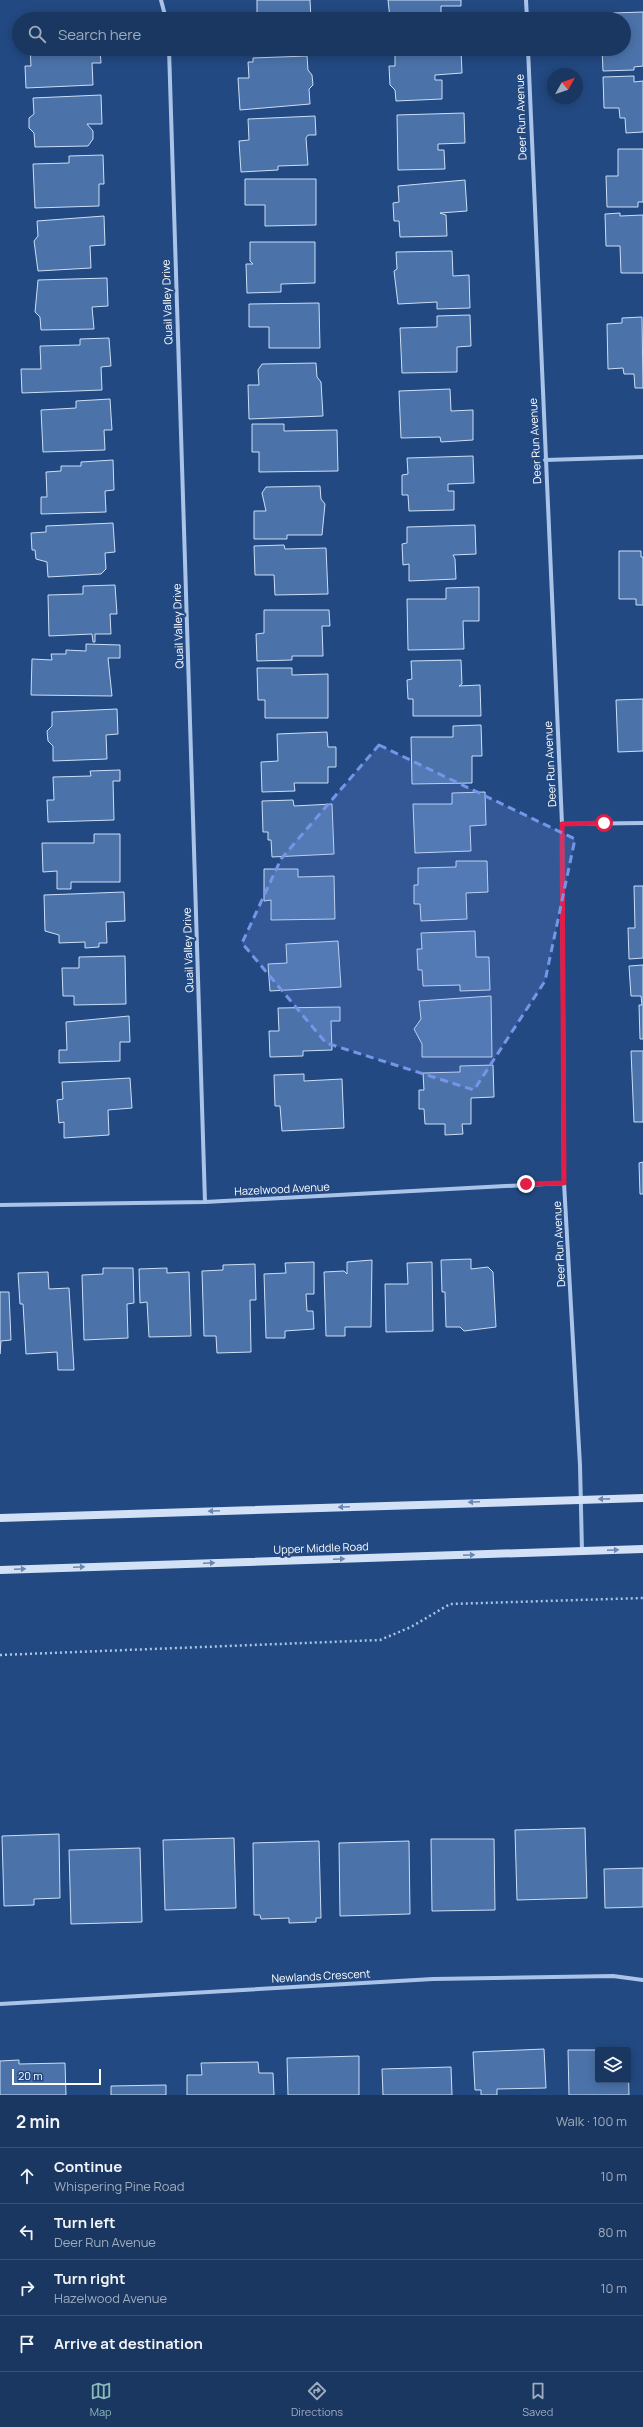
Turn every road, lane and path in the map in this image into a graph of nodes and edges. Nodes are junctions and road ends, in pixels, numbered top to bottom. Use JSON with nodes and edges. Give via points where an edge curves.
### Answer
{"nodes":[{"id":1,"x":161,"y":0,"type":"edge"},
{"id":2,"x":526,"y":0,"type":"edge"},
{"id":3,"x":164,"y":12,"type":"edge"},
{"id":4,"x":527,"y":12,"type":"edge"},
{"id":5,"x":169,"y":56,"type":"edge"},
{"id":6,"x":528,"y":56,"type":"edge"},
{"id":7,"x":643,"y":457,"type":"edge"},
{"id":8,"x":545,"y":460,"type":"junction"},
{"id":9,"x":643,"y":823,"type":"edge"},
{"id":10,"x":562,"y":824,"type":"junction"},
{"id":11,"x":564,"y":1183,"type":"junction"},
{"id":12,"x":205,"y":1202,"type":"junction"},
{"id":13,"x":0,"y":1205,"type":"edge"},
{"id":14,"x":643,"y":1498,"type":"edge"},
{"id":15,"x":582,"y":1499,"type":"junction"},
{"id":16,"x":0,"y":1518,"type":"edge"},
{"id":17,"x":643,"y":1549,"type":"edge"},
{"id":18,"x":582,"y":1551,"type":"junction"},
{"id":19,"x":0,"y":1570,"type":"edge"},
{"id":20,"x":643,"y":1598,"type":"edge"},
{"id":21,"x":0,"y":1655,"type":"edge"},
{"id":22,"x":643,"y":1980,"type":"edge"},
{"id":23,"x":0,"y":2004,"type":"edge"}],
"edges":[{"from":1,"to":3,"type":"street"},
{"from":2,"to":4,"type":"street"},
{"from":5,"to":12,"type":"street","name":"Quail Valley Drive"},
{"from":6,"to":8,"type":"street","name":"Deer Run Avenue"},
{"from":7,"to":8,"type":"street"},
{"from":8,"to":10,"type":"street","name":"Deer Run Avenue"},
{"from":9,"to":10,"type":"street"},
{"from":10,"to":11,"type":"street","name":"Deer Run Avenue"},
{"from":11,"to":12,"type":"street","name":"Hazelwood Avenue"},
{"from":11,"to":15,"type":"street","name":"Deer Run Avenue"},
{"from":12,"to":13,"type":"street","name":"Hazelwood Avenue"},
{"from":14,"to":15,"type":"main road","one_way":true},
{"from":15,"to":16,"type":"main road","one_way":true},
{"from":15,"to":18,"type":"street","name":"Deer Run Avenue"},
{"from":18,"to":17,"type":"main road","name":"Upper Middle Road","one_way":true},
{"from":19,"to":18,"type":"main road","name":"Upper Middle Road","one_way":true},
{"from":20,"to":21,"type":"path","via":[[450,1604],[411,1627],[380,1640]]},
{"from":22,"to":23,"type":"street","name":"Newlands Crescent","via":[[613,1976],[433,1979]]}]}
